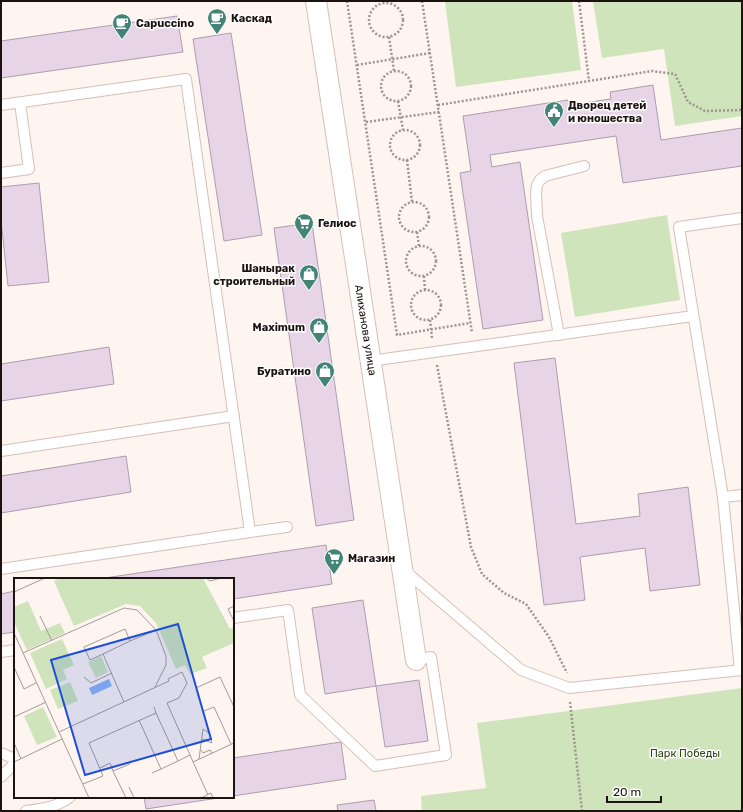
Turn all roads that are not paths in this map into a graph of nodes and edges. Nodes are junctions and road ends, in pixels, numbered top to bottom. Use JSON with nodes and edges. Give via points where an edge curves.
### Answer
{"nodes":[{"id":1,"x":316,"y":1,"type":"edge"},
{"id":2,"x":20,"y":103,"type":"junction"},
{"id":3,"x":1,"y":105,"type":"edge"},
{"id":4,"x":584,"y":166,"type":"dead end"},
{"id":5,"x":1,"y":173,"type":"edge"},
{"id":6,"x":742,"y":218,"type":"edge"},
{"id":7,"x":693,"y":316,"type":"junction"},
{"id":8,"x":559,"y":335,"type":"junction"},
{"id":9,"x":370,"y":361,"type":"junction"},
{"id":10,"x":234,"y":416,"type":"junction"},
{"id":11,"x":1,"y":451,"type":"edge"},
{"id":12,"x":742,"y":495,"type":"edge"},
{"id":13,"x":723,"y":497,"type":"junction"},
{"id":14,"x":287,"y":527,"type":"dead end"},
{"id":15,"x":250,"y":532,"type":"junction"},
{"id":16,"x":402,"y":568,"type":"junction"},
{"id":17,"x":1,"y":569,"type":"edge"},
{"id":18,"x":234,"y":618,"type":"edge"},
{"id":19,"x":14,"y":650,"type":"edge"},
{"id":20,"x":1,"y":652,"type":"edge"},
{"id":21,"x":416,"y":660,"type":"joint"},
{"id":22,"x":741,"y":670,"type":"edge"},
{"id":23,"x":1,"y":753,"type":"edge"},
{"id":24,"x":14,"y":759,"type":"edge"},
{"id":25,"x":14,"y":764,"type":"edge"},
{"id":26,"x":1,"y":777,"type":"edge"},
{"id":27,"x":68,"y":798,"type":"edge"},
{"id":28,"x":26,"y":811,"type":"edge"}],
"edges":[{"from":1,"to":9,"type":"street","name":"Алиханова улица"},
{"from":2,"to":3,"type":"lane"},
{"from":2,"to":5,"type":"lane","via":[[29,169]]},
{"from":2,"to":10,"type":"lane","via":[[186,79]]},
{"from":4,"to":8,"type":"lane","via":[[545,176],[537,185],[537,216]]},
{"from":6,"to":7,"type":"lane","via":[[679,227]]},
{"from":7,"to":8,"type":"lane"},
{"from":7,"to":13,"type":"lane"},
{"from":8,"to":9,"type":"lane"},
{"from":9,"to":16,"type":"street","name":"Алиханова улица"},
{"from":10,"to":11,"type":"lane"},
{"from":10,"to":15,"type":"lane"},
{"from":12,"to":13,"type":"lane"},
{"from":13,"to":22,"type":"lane"},
{"from":14,"to":15,"type":"lane"},
{"from":15,"to":17,"type":"lane"},
{"from":16,"to":21,"type":"street","name":"Алиханова улица"},
{"from":16,"to":22,"type":"lane","via":[[521,670],[568,688]]},
{"from":18,"to":21,"type":"lane","via":[[288,610],[300,694],[375,766],[446,756],[431,657]]},
{"from":19,"to":20,"type":"lane"},
{"from":23,"to":24,"type":"lane"},
{"from":25,"to":26,"type":"lane"},
{"from":27,"to":28,"type":"lane","via":[[59,804]]}]}
